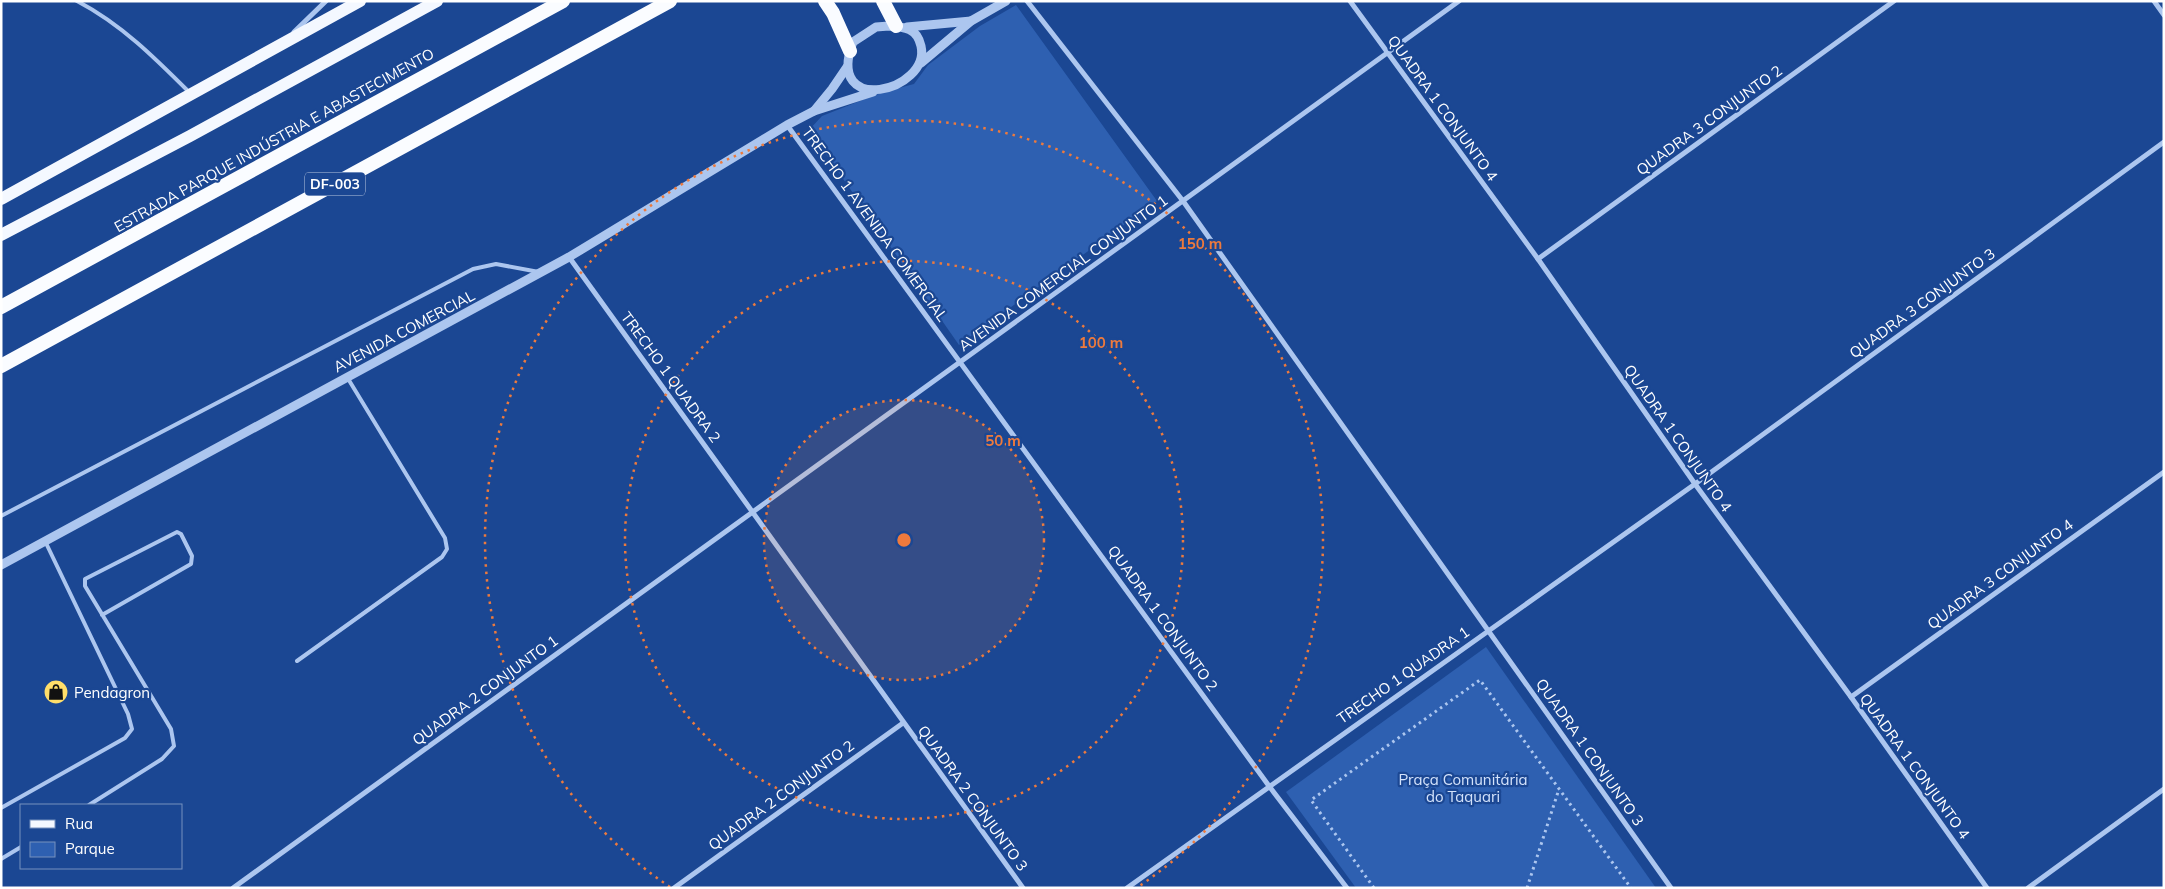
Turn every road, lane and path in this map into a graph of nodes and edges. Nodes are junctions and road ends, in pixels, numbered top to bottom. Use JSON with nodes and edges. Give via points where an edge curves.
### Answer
{"nodes":[{"id":1,"x":77,"y":1,"type":"edge"},
{"id":2,"x":326,"y":1,"type":"edge"},
{"id":3,"x":360,"y":1,"type":"edge"},
{"id":4,"x":437,"y":1,"type":"edge"},
{"id":5,"x":563,"y":1,"type":"edge"},
{"id":6,"x":670,"y":1,"type":"edge"},
{"id":7,"x":824,"y":1,"type":"edge"},
{"id":8,"x":883,"y":1,"type":"edge"},
{"id":9,"x":1006,"y":1,"type":"edge"},
{"id":10,"x":1027,"y":1,"type":"edge"},
{"id":11,"x":1350,"y":1,"type":"edge"},
{"id":12,"x":1459,"y":1,"type":"edge"},
{"id":13,"x":1894,"y":1,"type":"edge"},
{"id":14,"x":2154,"y":1,"type":"edge"},
{"id":15,"x":345,"y":5,"type":"edge"},
{"id":16,"x":2164,"y":15,"type":"edge"},
{"id":17,"x":971,"y":20,"type":"junction"},
{"id":18,"x":901,"y":27,"type":"junction"},
{"id":19,"x":281,"y":45,"type":"junction"},
{"id":20,"x":850,"y":51,"type":"junction"},
{"id":21,"x":1388,"y":53,"type":"junction"},
{"id":22,"x":921,"y":63,"type":"junction"},
{"id":23,"x":847,"y":67,"type":"junction"},
{"id":24,"x":873,"y":92,"type":"junction"},
{"id":25,"x":191,"y":95,"type":"junction"},
{"id":26,"x":814,"y":111,"type":"junction"},
{"id":27,"x":787,"y":125,"type":"junction"},
{"id":28,"x":2164,"y":142,"type":"edge"},
{"id":29,"x":1,"y":199,"type":"edge"},
{"id":30,"x":1183,"y":201,"type":"junction"},
{"id":31,"x":1,"y":235,"type":"edge"},
{"id":32,"x":569,"y":257,"type":"junction"},
{"id":33,"x":1538,"y":259,"type":"junction"},
{"id":34,"x":541,"y":272,"type":"junction"},
{"id":35,"x":1,"y":307,"type":"edge"},
{"id":36,"x":961,"y":362,"type":"junction"},
{"id":37,"x":1,"y":366,"type":"edge"},
{"id":38,"x":347,"y":377,"type":"junction"},
{"id":39,"x":2164,"y":472,"type":"edge"},
{"id":40,"x":1695,"y":484,"type":"junction"},
{"id":41,"x":752,"y":512,"type":"junction"},
{"id":42,"x":1,"y":516,"type":"edge"},
{"id":43,"x":45,"y":541,"type":"junction"},
{"id":44,"x":1,"y":565,"type":"edge"},
{"id":45,"x":102,"y":615,"type":"junction"},
{"id":46,"x":1489,"y":630,"type":"junction"},
{"id":47,"x":297,"y":661,"type":"dead end"},
{"id":48,"x":1850,"y":697,"type":"junction"},
{"id":49,"x":904,"y":723,"type":"junction"},
{"id":50,"x":1269,"y":786,"type":"junction"},
{"id":51,"x":1559,"y":788,"type":"junction"},
{"id":52,"x":2164,"y":790,"type":"edge"},
{"id":53,"x":91,"y":804,"type":"edge"},
{"id":54,"x":1,"y":808,"type":"edge"},
{"id":55,"x":20,"y":848,"type":"edge"},
{"id":56,"x":1,"y":859,"type":"edge"},
{"id":57,"x":233,"y":888,"type":"edge"},
{"id":58,"x":674,"y":888,"type":"edge"},
{"id":59,"x":1023,"y":888,"type":"edge"},
{"id":60,"x":1127,"y":888,"type":"edge"},
{"id":61,"x":1347,"y":888,"type":"edge"},
{"id":62,"x":1374,"y":888,"type":"edge"},
{"id":63,"x":1527,"y":888,"type":"edge"},
{"id":64,"x":1631,"y":888,"type":"edge"},
{"id":65,"x":1671,"y":888,"type":"edge"},
{"id":66,"x":1987,"y":888,"type":"edge"},
{"id":67,"x":2028,"y":888,"type":"edge"}],
"edges":[{"from":1,"to":25,"type":"lane","via":[[99,12],[147,50]]},
{"from":2,"to":19,"type":"street"},
{"from":3,"to":15,"type":"main road"},
{"from":4,"to":31,"type":"main road"},
{"from":5,"to":35,"type":"highway","name":"ESTRADA PARQUE INDÚSTRIA E ABASTECIMENTO"},
{"from":6,"to":37,"type":"highway","number":"DF-003"},
{"from":7,"to":20,"type":"highway","via":[[834,13]]},
{"from":8,"to":18,"type":"highway"},
{"from":9,"to":17,"type":"street"},
{"from":10,"to":30,"type":"street","name":"QUADRA 1 CONJUNTO 3"},
{"from":11,"to":21,"type":"street","name":"QUADRA 1 CONJUNTO 4"},
{"from":12,"to":21,"type":"street","name":"AVENIDA COMERCIAL CONJUNTO 1"},
{"from":13,"to":33,"type":"street","name":"QUADRA 3 CONJUNTO 2"},
{"from":14,"to":16,"type":"street"},
{"from":15,"to":19,"type":"main road"},
{"from":17,"to":18,"type":"street"},
{"from":17,"to":22,"type":"street"},
{"from":18,"to":20,"type":"street","via":[[876,27],[854,42]]},
{"from":18,"to":22,"type":"street","via":[[918,36]]},
{"from":19,"to":25,"type":"main road"},
{"from":20,"to":23,"type":"street"},
{"from":21,"to":30,"type":"street","name":"AVENIDA COMERCIAL CONJUNTO 1"},
{"from":21,"to":33,"type":"street","name":"QUADRA 1 CONJUNTO 4"},
{"from":22,"to":24,"type":"street","via":[[900,83]]},
{"from":23,"to":24,"type":"street","via":[[850,77],[861,89]]},
{"from":23,"to":26,"type":"street","name":"AVENIDA COMERCIAL"},
{"from":24,"to":26,"type":"street","name":"AVENIDA COMERCIAL"},
{"from":25,"to":29,"type":"main road"},
{"from":26,"to":27,"type":"street","name":"AVENIDA COMERCIAL"},
{"from":27,"to":32,"type":"street","name":"AVENIDA COMERCIAL"},
{"from":27,"to":36,"type":"street","name":"TRECHO 1 AVENIDA COMERCIAL"},
{"from":28,"to":40,"type":"street","name":"QUADRA 3 CONJUNTO 3"},
{"from":30,"to":36,"type":"street","name":"AVENIDA COMERCIAL CONJUNTO 1"},
{"from":30,"to":46,"type":"street","name":"QUADRA 1 CONJUNTO 3"},
{"from":32,"to":34,"type":"street","name":"AVENIDA COMERCIAL"},
{"from":32,"to":41,"type":"street","name":"TRECHO 1 QUADRA 2"},
{"from":33,"to":40,"type":"street","name":"QUADRA 1 CONJUNTO 4"},
{"from":34,"to":38,"type":"street","name":"AVENIDA COMERCIAL"},
{"from":34,"to":42,"type":"lane","via":[[496,264],[473,269]]},
{"from":36,"to":41,"type":"street","name":"AVENIDA COMERCIAL CONJUNTO 1"},
{"from":36,"to":50,"type":"street","name":"QUADRA 1 CONJUNTO 2"},
{"from":38,"to":43,"type":"street","name":"AVENIDA COMERCIAL"},
{"from":38,"to":47,"type":"lane","via":[[445,538],[447,549],[442,557]]},
{"from":39,"to":48,"type":"street","name":"QUADRA 3 CONJUNTO 4"},
{"from":40,"to":46,"type":"street","name":"TRECHO 1 QUADRA 1"},
{"from":40,"to":48,"type":"street","name":"QUADRA 1 CONJUNTO 4"},
{"from":41,"to":49,"type":"street","name":"TRECHO 1 QUADRA 2"},
{"from":41,"to":57,"type":"street","name":"QUADRA 2 CONJUNTO 1"},
{"from":43,"to":44,"type":"street","name":"AVENIDA COMERCIAL"},
{"from":43,"to":54,"type":"lane","via":[[128,714],[132,729],[125,738]]},
{"from":45,"to":45,"type":"lane","via":[[191,564],[192,556],[181,534],[177,532],[85,578],[85,586]]},
{"from":45,"to":53,"type":"lane","via":[[171,729],[174,746],[162,760]]},
{"from":46,"to":50,"type":"street","name":"TRECHO 1 QUADRA 1"},
{"from":46,"to":65,"type":"street","name":"QUADRA 1 CONJUNTO 3"},
{"from":48,"to":66,"type":"street","name":"QUADRA 1 CONJUNTO 4"},
{"from":49,"to":58,"type":"street","name":"QUADRA 2 CONJUNTO 2"},
{"from":49,"to":59,"type":"street","name":"QUADRA 2 CONJUNTO 3"},
{"from":50,"to":60,"type":"street","name":"TRECHO 1 QUADRA 1"},
{"from":50,"to":61,"type":"street","name":"QUADRA 1 CONJUNTO 2"},
{"from":51,"to":62,"type":"path","via":[[1480,680],[1312,800]]},
{"from":51,"to":63,"type":"path"},
{"from":51,"to":64,"type":"path"},
{"from":52,"to":67,"type":"street"},
{"from":55,"to":56,"type":"lane"}]}
